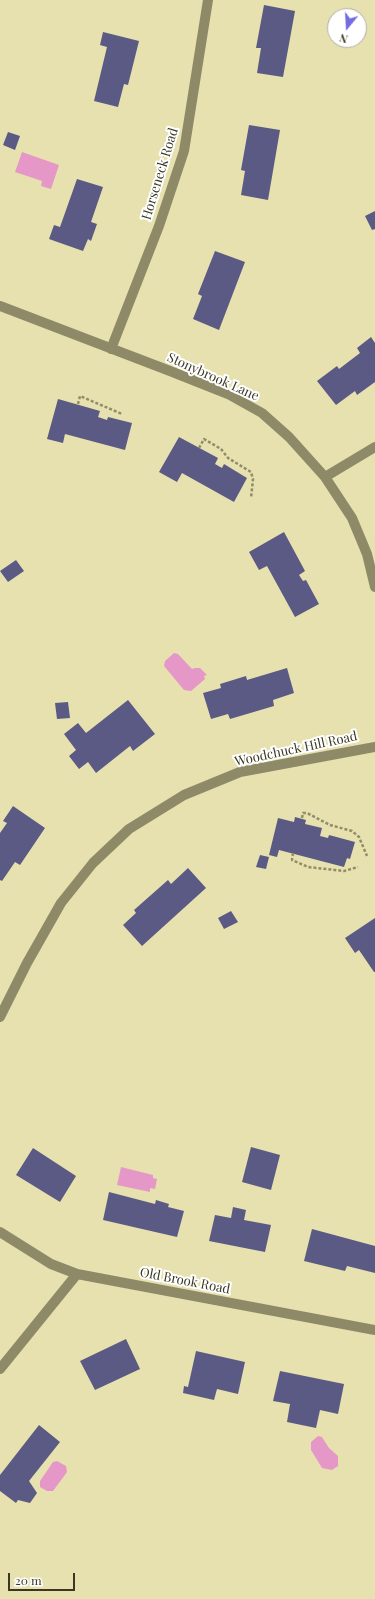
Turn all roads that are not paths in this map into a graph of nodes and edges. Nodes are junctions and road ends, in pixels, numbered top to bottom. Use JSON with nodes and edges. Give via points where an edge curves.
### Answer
{"nodes":[{"id":1,"x":208,"y":0,"type":"edge"},
{"id":2,"x":0,"y":306,"type":"edge"},
{"id":3,"x":111,"y":348,"type":"junction"},
{"id":4,"x":375,"y":447,"type":"edge"},
{"id":5,"x":326,"y":477,"type":"junction"},
{"id":6,"x":375,"y":588,"type":"edge"},
{"id":7,"x":375,"y":747,"type":"edge"},
{"id":8,"x":0,"y":1017,"type":"edge"},
{"id":9,"x":0,"y":1232,"type":"edge"},
{"id":10,"x":77,"y":1274,"type":"junction"},
{"id":11,"x":375,"y":1330,"type":"edge"},
{"id":12,"x":0,"y":1369,"type":"edge"}],
"edges":[{"from":1,"to":3,"type":"street","name":"Horseneck Road","via":[[184,150],[159,226]]},
{"from":2,"to":3,"type":"street","name":"Stonybrook Lane"},
{"from":3,"to":5,"type":"street","name":"Stonybrook Lane","via":[[228,394],[262,413],[289,436]]},
{"from":4,"to":5,"type":"street"},
{"from":5,"to":6,"type":"street","name":"Stonybrook Lane","via":[[352,518],[367,554]]},
{"from":7,"to":8,"type":"street","name":"Woodchuck Hill Road","via":[[240,772],[184,795],[129,829],[93,863],[61,903]]},
{"from":9,"to":10,"type":"street","name":"Old Brook Road","via":[[51,1264]]},
{"from":10,"to":11,"type":"street","name":"Old Brook Road"},
{"from":10,"to":12,"type":"street"}]}
